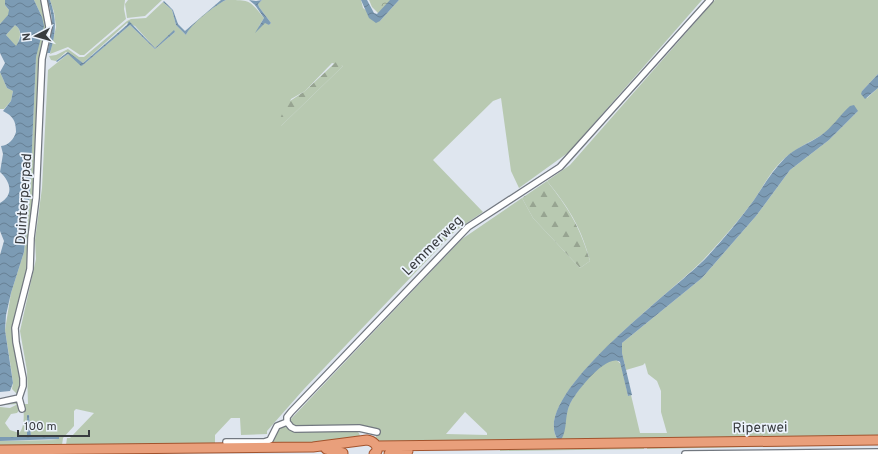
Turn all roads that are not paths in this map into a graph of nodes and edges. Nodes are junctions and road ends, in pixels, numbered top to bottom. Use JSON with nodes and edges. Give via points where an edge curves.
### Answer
{"nodes":[{"id":1,"x":44,"y":0,"type":"edge"},
{"id":2,"x":710,"y":0,"type":"edge"},
{"id":3,"x":19,"y":398,"type":"junction"},
{"id":4,"x":0,"y":402,"type":"edge"},
{"id":5,"x":22,"y":409,"type":"dead end"},
{"id":6,"x":287,"y":422,"type":"junction"},
{"id":7,"x":364,"y":428,"type":"junction"},
{"id":8,"x":377,"y":432,"type":"dead end"},
{"id":9,"x":365,"y":440,"type":"junction"},
{"id":10,"x":878,"y":440,"type":"edge"},
{"id":11,"x":226,"y":442,"type":"dead end"},
{"id":12,"x":350,"y":443,"type":"junction"},
{"id":13,"x":432,"y":445,"type":"junction"},
{"id":14,"x":313,"y":447,"type":"junction"},
{"id":15,"x":0,"y":450,"type":"edge"},
{"id":16,"x":375,"y":450,"type":"edge"},
{"id":17,"x":878,"y":452,"type":"edge"},
{"id":18,"x":343,"y":454,"type":"edge"},
{"id":19,"x":389,"y":454,"type":"edge"},
{"id":20,"x":685,"y":454,"type":"edge"}],
"edges":[{"from":1,"to":3,"type":"street","name":"Duinterperpad","via":[[49,27],[42,59],[31,264],[15,328],[23,378]]},
{"from":2,"to":6,"type":"street","name":"Lemmerweg","via":[[560,166],[468,227],[291,412]]},
{"from":3,"to":4,"type":"street"},
{"from":3,"to":5,"type":"street","name":"Duinterperpad"},
{"from":6,"to":7,"type":"street","via":[[295,429]]},
{"from":6,"to":11,"type":"street","name":"Lemmerweg","via":[[277,426],[268,441]]},
{"from":7,"to":8,"type":"street"},
{"from":7,"to":9,"type":"street"},
{"from":9,"to":12,"type":"main road"},
{"from":9,"to":16,"type":"main road","via":[[371,441]]},
{"from":10,"to":13,"type":"main road","name":"Riperwei"},
{"from":12,"to":14,"type":"main road"},
{"from":12,"to":18,"type":"main road","via":[[344,447]]},
{"from":13,"to":16,"type":"main road"},
{"from":13,"to":19,"type":"main road"},
{"from":14,"to":15,"type":"main road"},
{"from":14,"to":18,"type":"main road","via":[[337,450]]},
{"from":17,"to":20,"type":"street","name":"Riperwei"}]}
